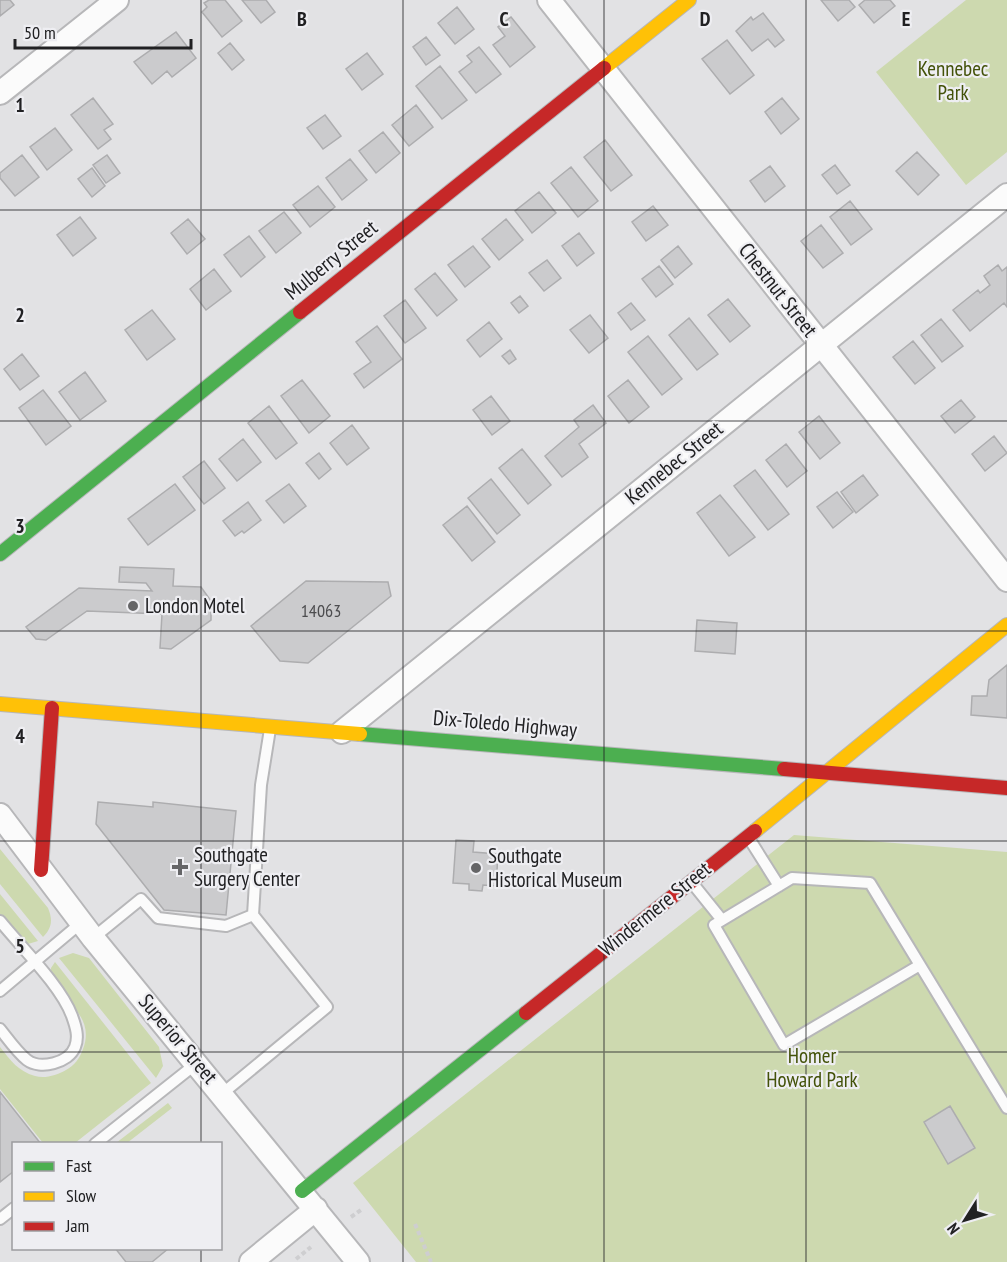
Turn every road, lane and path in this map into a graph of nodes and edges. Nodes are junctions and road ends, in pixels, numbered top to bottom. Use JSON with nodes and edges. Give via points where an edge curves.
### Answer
{"nodes":[{"id":1,"x":117,"y":0,"type":"edge"},
{"id":2,"x":549,"y":0,"type":"edge"},
{"id":3,"x":689,"y":0,"type":"edge"},
{"id":4,"x":603,"y":69,"type":"junction"},
{"id":5,"x":0,"y":93,"type":"edge"},
{"id":6,"x":1007,"y":195,"type":"edge"},
{"id":7,"x":821,"y":345,"type":"junction"},
{"id":8,"x":3,"y":546,"type":"edge"},
{"id":9,"x":1007,"y":580,"type":"edge"},
{"id":10,"x":1007,"y":626,"type":"edge"},
{"id":11,"x":0,"y":704,"type":"edge"},
{"id":12,"x":52,"y":708,"type":"junction"},
{"id":13,"x":270,"y":726,"type":"junction"},
{"id":14,"x":342,"y":732,"type":"junction"},
{"id":15,"x":827,"y":772,"type":"junction"},
{"id":16,"x":1007,"y":788,"type":"edge"},
{"id":17,"x":0,"y":815,"type":"edge"},
{"id":18,"x":747,"y":836,"type":"junction"},
{"id":19,"x":41,"y":870,"type":"junction"},
{"id":20,"x":691,"y":881,"type":"junction"},
{"id":21,"x":779,"y":886,"type":"junction"},
{"id":22,"x":253,"y":915,"type":"junction"},
{"id":23,"x":722,"y":920,"type":"junction"},
{"id":24,"x":0,"y":921,"type":"edge"},
{"id":25,"x":87,"y":930,"type":"junction"},
{"id":26,"x":33,"y":962,"type":"junction"},
{"id":27,"x":920,"y":965,"type":"junction"},
{"id":28,"x":0,"y":991,"type":"edge"},
{"id":29,"x":0,"y":1029,"type":"edge"},
{"id":30,"x":197,"y":1062,"type":"junction"},
{"id":31,"x":223,"y":1093,"type":"junction"},
{"id":32,"x":1007,"y":1108,"type":"edge"},
{"id":33,"x":96,"y":1142,"type":"edge"},
{"id":34,"x":302,"y":1191,"type":"junction"},
{"id":35,"x":316,"y":1209,"type":"junction"},
{"id":36,"x":12,"y":1210,"type":"edge"},
{"id":37,"x":0,"y":1219,"type":"edge"},
{"id":38,"x":415,"y":1224,"type":"dead end"},
{"id":39,"x":311,"y":1247,"type":"dead end"},
{"id":40,"x":296,"y":1259,"type":"dead end"},
{"id":41,"x":251,"y":1262,"type":"edge"},
{"id":42,"x":358,"y":1262,"type":"edge"},
{"id":43,"x":431,"y":1262,"type":"edge"}],
"edges":[{"from":1,"to":5,"type":"street"},
{"from":2,"to":4,"type":"street","name":"Chestnut Street"},
{"from":3,"to":4,"type":"street","name":"Mulberry Street"},
{"from":4,"to":7,"type":"street","name":"Chestnut Street"},
{"from":4,"to":8,"type":"street","name":"Mulberry Street"},
{"from":6,"to":7,"type":"street","name":"Kennebec Street"},
{"from":7,"to":9,"type":"street","name":"Chestnut Street"},
{"from":7,"to":14,"type":"street","name":"Kennebec Street"},
{"from":10,"to":15,"type":"street","name":"Windermere Street"},
{"from":11,"to":12,"type":"street","name":"Dix-Toledo Highway"},
{"from":12,"to":13,"type":"street","name":"Dix-Toledo Highway"},
{"from":12,"to":19,"type":"street"},
{"from":13,"to":14,"type":"street","name":"Dix-Toledo Highway"},
{"from":13,"to":22,"type":"lane","via":[[261,785]]},
{"from":14,"to":15,"type":"street","name":"Dix-Toledo Highway"},
{"from":15,"to":16,"type":"street","name":"Dix-Toledo Highway"},
{"from":15,"to":18,"type":"street","name":"Windermere Street"},
{"from":17,"to":19,"type":"street","name":"Superior Street"},
{"from":18,"to":20,"type":"street","name":"Windermere Street"},
{"from":18,"to":21,"type":"lane"},
{"from":19,"to":25,"type":"street","name":"Superior Street"},
{"from":20,"to":23,"type":"lane"},
{"from":20,"to":34,"type":"street","name":"Windermere Street"},
{"from":21,"to":23,"type":"lane"},
{"from":21,"to":27,"type":"lane","via":[[792,878],[870,883]]},
{"from":22,"to":25,"type":"lane","via":[[226,926],[158,918],[141,899]]},
{"from":22,"to":31,"type":"lane","via":[[327,1007]]},
{"from":23,"to":27,"type":"lane","via":[[714,925],[784,1045]]},
{"from":24,"to":26,"type":"lane"},
{"from":25,"to":26,"type":"lane"},
{"from":25,"to":30,"type":"street","name":"Superior Street"},
{"from":26,"to":28,"type":"lane"},
{"from":26,"to":29,"type":"lane","via":[[72,1014],[78,1032],[74,1050],[62,1060],[42,1066],[28,1061]]},
{"from":27,"to":32,"type":"lane"},
{"from":30,"to":31,"type":"street","name":"Superior Street"},
{"from":30,"to":33,"type":"lane"},
{"from":31,"to":34,"type":"street","name":"Superior Street"},
{"from":34,"to":35,"type":"street","name":"Superior Street"},
{"from":35,"to":41,"type":"street"},
{"from":35,"to":42,"type":"street","name":"Superior Street"},
{"from":36,"to":37,"type":"lane"},
{"from":38,"to":43,"type":"path"},
{"from":39,"to":40,"type":"path"}]}
